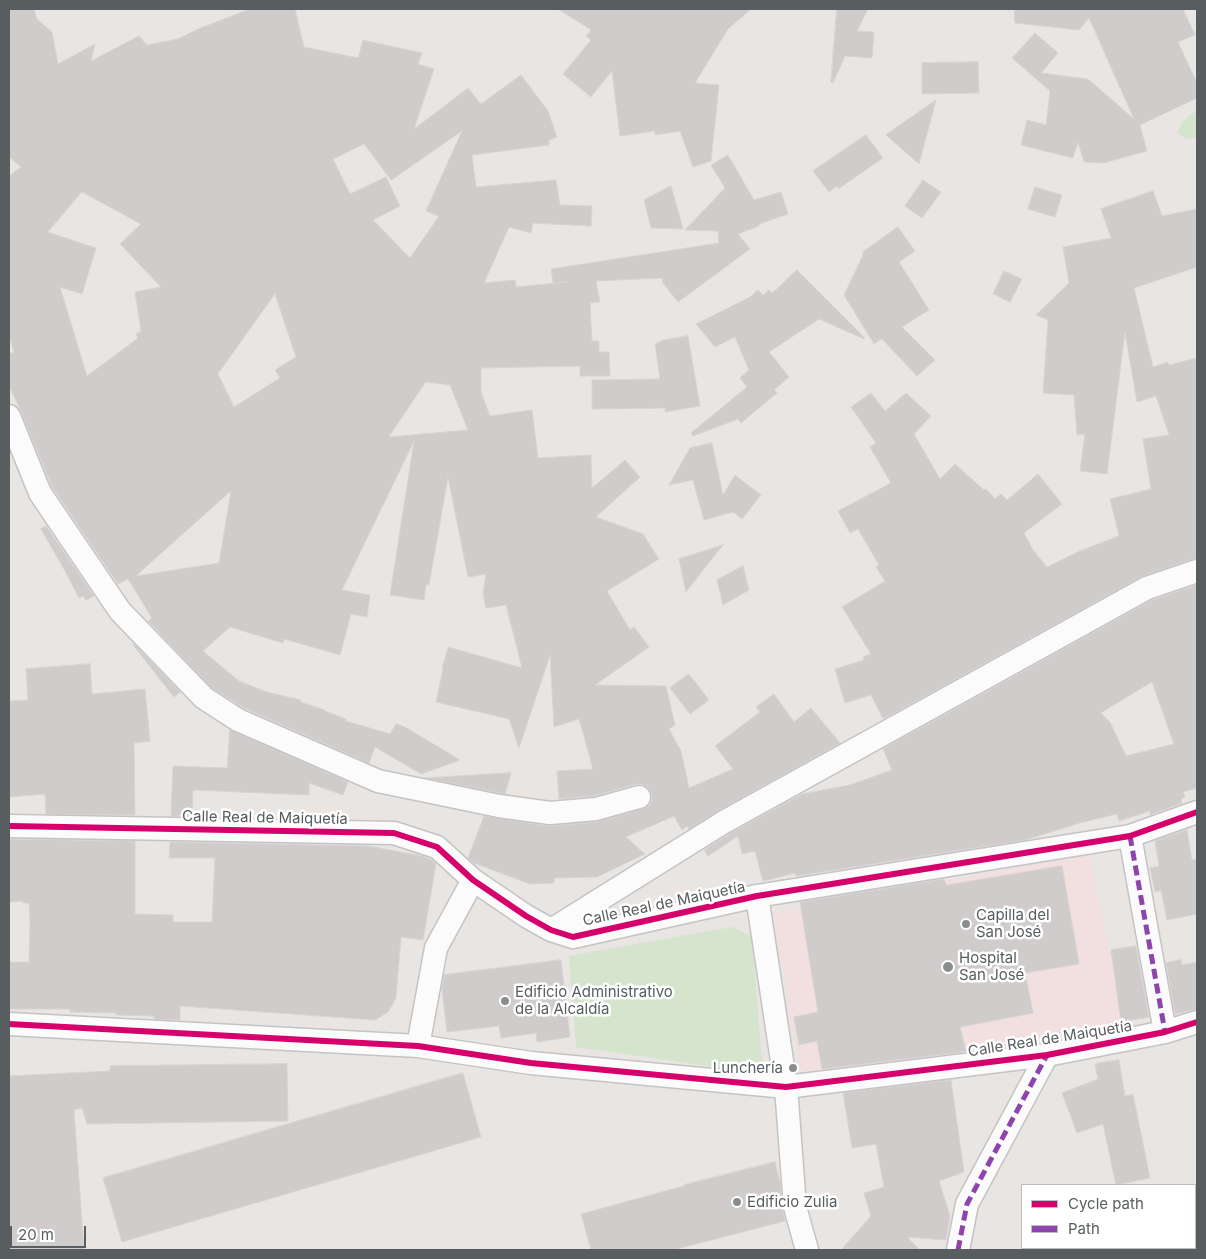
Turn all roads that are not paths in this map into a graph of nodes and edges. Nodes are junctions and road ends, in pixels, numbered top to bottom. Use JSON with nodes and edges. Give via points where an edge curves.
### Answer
{"nodes":[{"id":1,"x":9,"y":416,"type":"edge"},
{"id":2,"x":1197,"y":571,"type":"edge"},
{"id":3,"x":639,"y":798,"type":"dead end"},
{"id":4,"x":1197,"y":812,"type":"edge"},
{"id":5,"x":9,"y":826,"type":"edge"},
{"id":6,"x":1130,"y":836,"type":"junction"},
{"id":7,"x":472,"y":880,"type":"junction"},
{"id":8,"x":757,"y":896,"type":"junction"},
{"id":9,"x":551,"y":930,"type":"junction"},
{"id":10,"x":1197,"y":1022,"type":"edge"},
{"id":11,"x":9,"y":1024,"type":"edge"},
{"id":12,"x":1165,"y":1032,"type":"junction"},
{"id":13,"x":418,"y":1046,"type":"junction"},
{"id":14,"x":1047,"y":1055,"type":"junction"},
{"id":15,"x":786,"y":1087,"type":"junction"},
{"id":16,"x":807,"y":1250,"type":"edge"},
{"id":17,"x":958,"y":1250,"type":"edge"}],
"edges":[{"from":1,"to":3,"type":"street","via":[[40,493],[120,611],[204,698],[238,720],[378,781],[499,806],[550,813],[596,809]]},
{"from":2,"to":9,"type":"street","via":[[1147,588],[724,822]]},
{"from":4,"to":6,"type":"street","name":"Calle Real de Maiquetía"},
{"from":5,"to":7,"type":"street","name":"Calle Real de Maiquetía","via":[[394,833],[437,847]]},
{"from":6,"to":8,"type":"street","name":"Calle Real de Maiquetía"},
{"from":6,"to":12,"type":"street"},
{"from":7,"to":9,"type":"street","name":"Calle Real de Maiquetía"},
{"from":7,"to":13,"type":"street","via":[[436,948]]},
{"from":8,"to":9,"type":"street","name":"Calle Real de Maiquetía","via":[[573,937]]},
{"from":8,"to":15,"type":"street"},
{"from":10,"to":12,"type":"street","name":"Calle Real de Maiquetía"},
{"from":11,"to":13,"type":"street","name":"Calle Real de Maiquetía"},
{"from":12,"to":14,"type":"street","name":"Calle Real de Maiquetía"},
{"from":13,"to":15,"type":"street","name":"Calle Real de Maiquetía","via":[[531,1063]]},
{"from":14,"to":15,"type":"street","name":"Calle Real de Maiquetía"},
{"from":14,"to":17,"type":"street","via":[[967,1204]]},
{"from":15,"to":16,"type":"street","via":[[795,1207]]}]}
